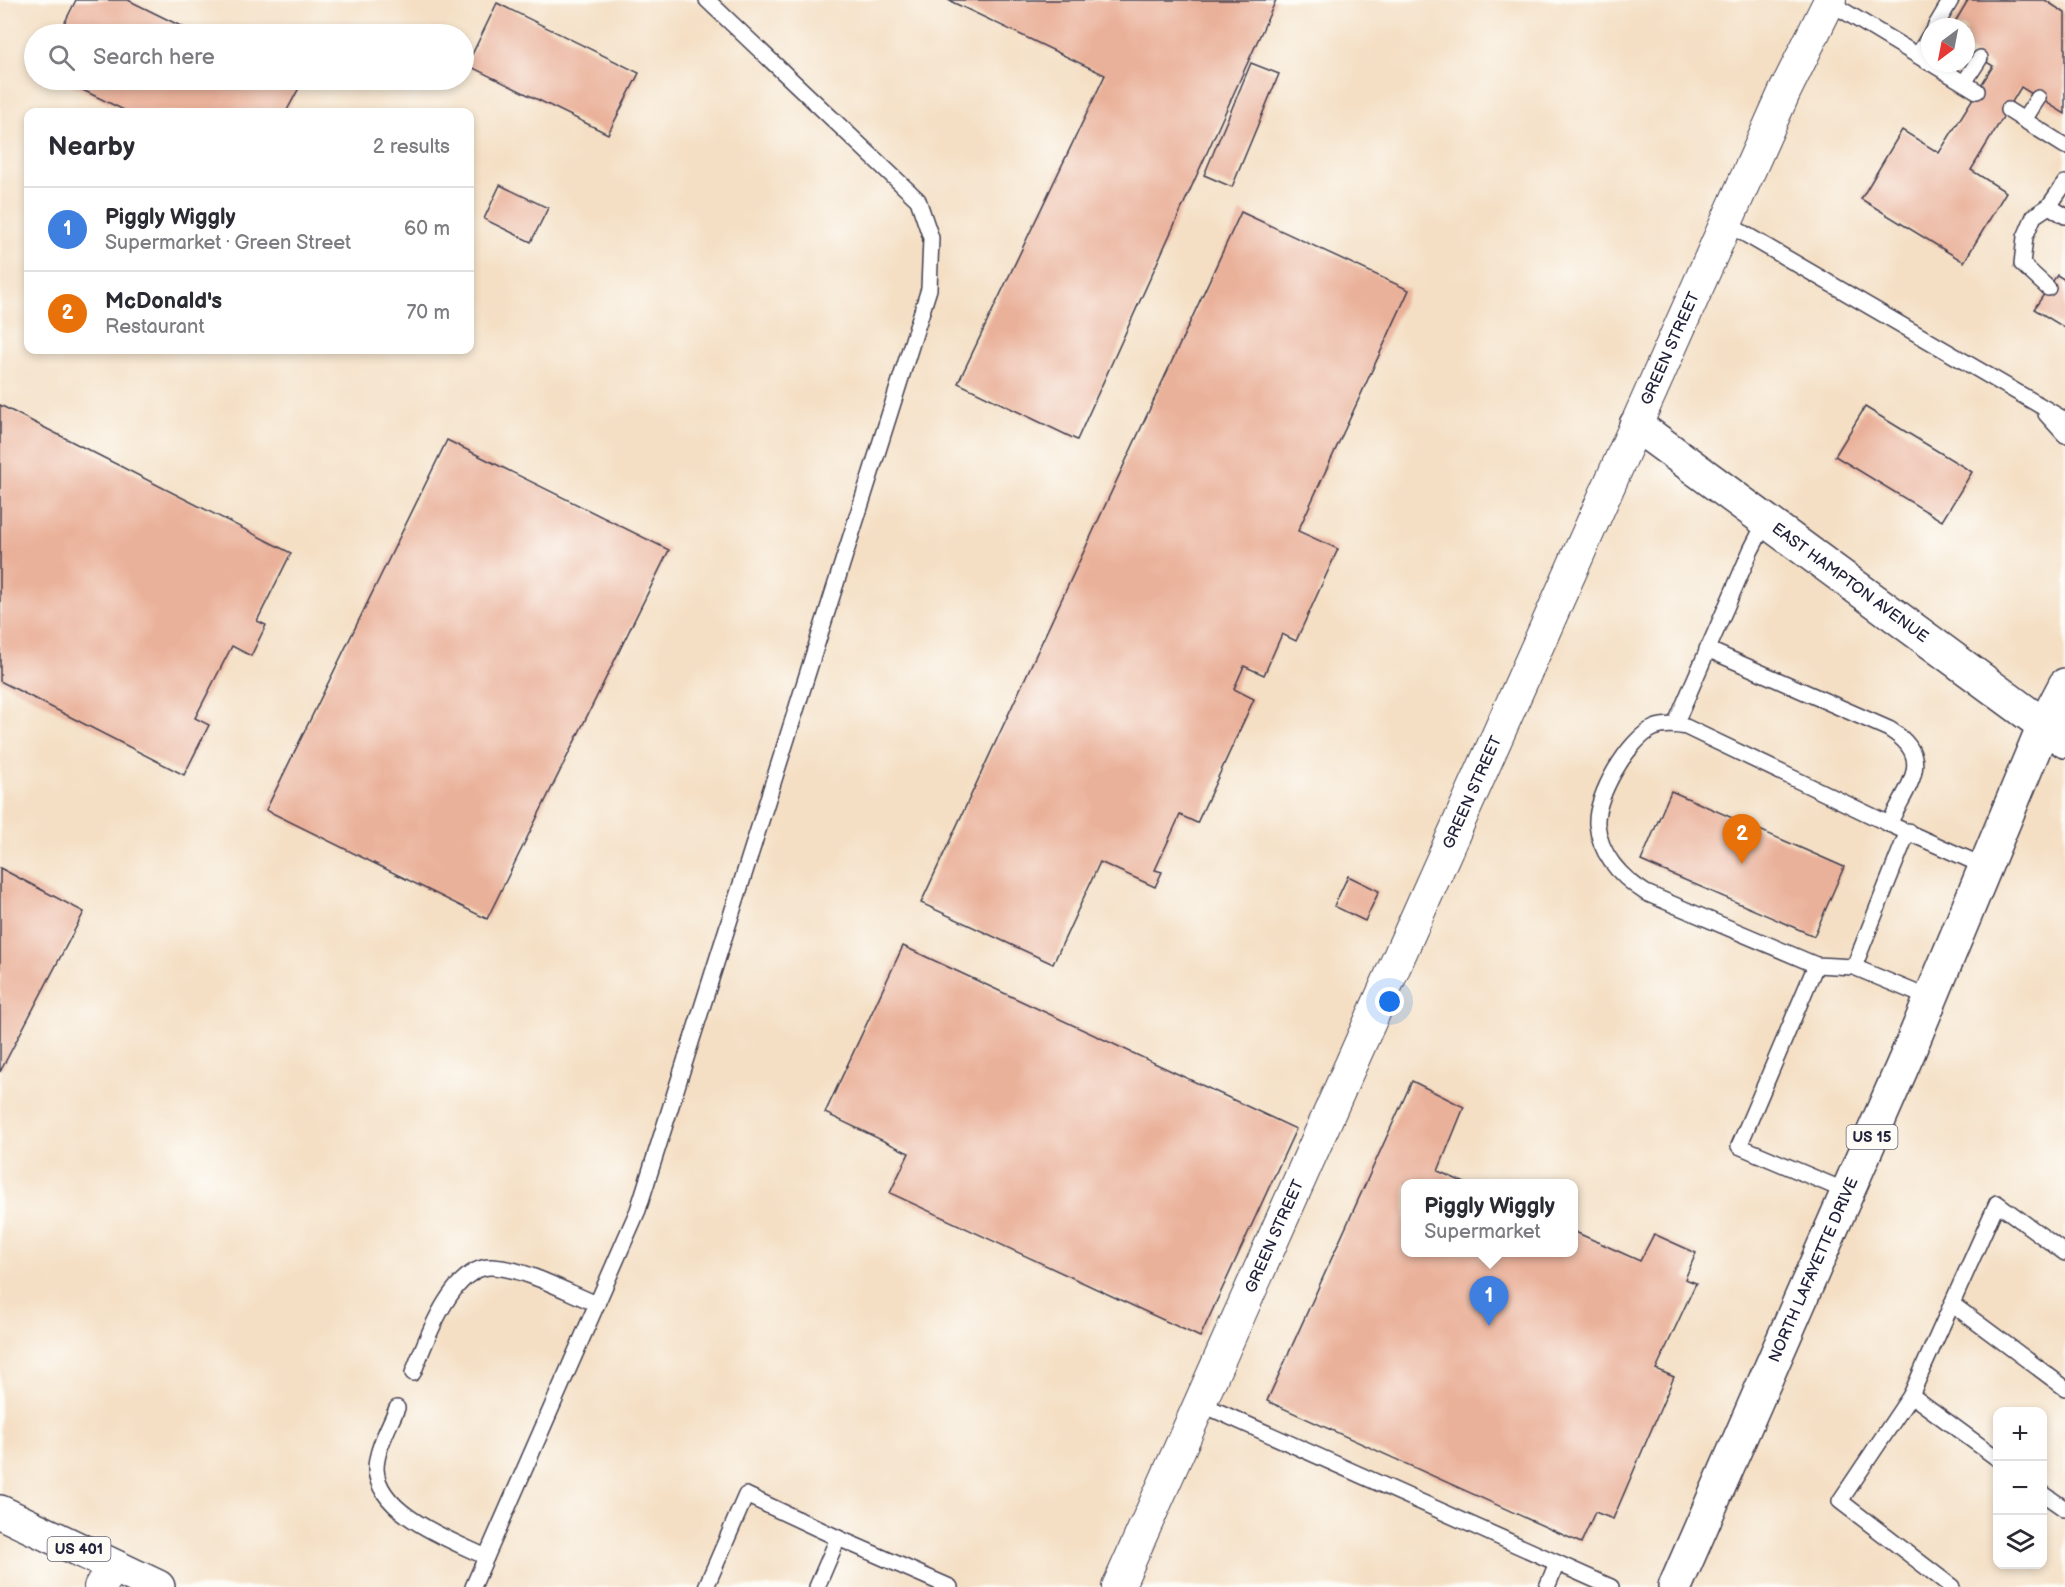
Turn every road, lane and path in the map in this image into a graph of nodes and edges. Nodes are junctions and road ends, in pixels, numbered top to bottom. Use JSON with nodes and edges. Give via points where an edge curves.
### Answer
{"nodes":[{"id":1,"x":707,"y":0,"type":"edge"},
{"id":2,"x":1951,"y":0,"type":"edge"},
{"id":3,"x":1829,"y":1,"type":"edge"},
{"id":4,"x":1940,"y":18,"type":"edge"},
{"id":5,"x":1921,"y":57,"type":"edge"},
{"id":6,"x":1980,"y":58,"type":"dead end"},
{"id":7,"x":1946,"y":72,"type":"edge"},
{"id":8,"x":2038,"y":98,"type":"dead end"},
{"id":9,"x":2008,"y":110,"type":"dead end"},
{"id":10,"x":2024,"y":120,"type":"junction"},
{"id":11,"x":2065,"y":146,"type":"edge"},
{"id":12,"x":2065,"y":183,"type":"edge"},
{"id":13,"x":2049,"y":206,"type":"junction"},
{"id":14,"x":2065,"y":216,"type":"edge"},
{"id":15,"x":1726,"y":223,"type":"junction"},
{"id":16,"x":2048,"y":288,"type":"dead end"},
{"id":17,"x":2034,"y":401,"type":"junction"},
{"id":18,"x":2065,"y":420,"type":"edge"},
{"id":19,"x":1636,"y":425,"type":"junction"},
{"id":20,"x":2065,"y":435,"type":"edge"},
{"id":21,"x":1766,"y":521,"type":"junction"},
{"id":22,"x":1707,"y":649,"type":"junction"},
{"id":23,"x":2065,"y":685,"type":"edge"},
{"id":24,"x":1675,"y":725,"type":"junction"},
{"id":25,"x":2055,"y":733,"type":"edge"},
{"id":26,"x":1889,"y":824,"type":"junction"},
{"id":27,"x":1908,"y":831,"type":"junction"},
{"id":28,"x":1986,"y":867,"type":"junction"},
{"id":29,"x":1816,"y":965,"type":"junction"},
{"id":30,"x":1854,"y":967,"type":"junction"},
{"id":31,"x":1931,"y":999,"type":"junction"},
{"id":32,"x":1848,"y":1192,"type":"junction"},
{"id":33,"x":2065,"y":1253,"type":"edge"},
{"id":34,"x":597,"y":1304,"type":"junction"},
{"id":35,"x":1952,"y":1304,"type":"junction"},
{"id":36,"x":413,"y":1373,"type":"dead end"},
{"id":37,"x":2065,"y":1388,"type":"edge"},
{"id":38,"x":1911,"y":1395,"type":"junction"},
{"id":39,"x":1199,"y":1403,"type":"junction"},
{"id":40,"x":398,"y":1408,"type":"dead end"},
{"id":41,"x":1993,"y":1455,"type":"edge"},
{"id":42,"x":2047,"y":1495,"type":"edge"},
{"id":43,"x":2065,"y":1509,"type":"edge"},
{"id":44,"x":0,"y":1512,"type":"edge"},
{"id":45,"x":838,"y":1538,"type":"junction"},
{"id":46,"x":486,"y":1557,"type":"junction"},
{"id":47,"x":1557,"y":1563,"type":"junction"},
{"id":48,"x":107,"y":1577,"type":"edge"},
{"id":49,"x":158,"y":1587,"type":"edge"},
{"id":50,"x":473,"y":1587,"type":"edge"},
{"id":51,"x":706,"y":1587,"type":"edge"},
{"id":52,"x":817,"y":1587,"type":"edge"},
{"id":53,"x":950,"y":1587,"type":"edge"},
{"id":54,"x":1118,"y":1587,"type":"edge"},
{"id":55,"x":1547,"y":1587,"type":"edge"},
{"id":56,"x":1611,"y":1587,"type":"edge"},
{"id":57,"x":1674,"y":1587,"type":"edge"},
{"id":58,"x":1952,"y":1587,"type":"edge"}],
"edges":[{"from":1,"to":34,"type":"lane","via":[[918,200],[931,238],[929,289],[638,1210]]},
{"from":2,"to":4,"type":"lane"},
{"from":3,"to":5,"type":"lane"},
{"from":3,"to":15,"type":"street","name":"GREEN STREET"},
{"from":6,"to":7,"type":"lane","via":[[1970,87]]},
{"from":8,"to":10,"type":"lane"},
{"from":9,"to":10,"type":"lane"},
{"from":10,"to":11,"type":"lane"},
{"from":12,"to":13,"type":"lane"},
{"from":13,"to":14,"type":"lane"},
{"from":13,"to":16,"type":"lane","via":[[2034,216],[2025,237],[2022,264]]},
{"from":15,"to":17,"type":"lane"},
{"from":15,"to":19,"type":"street","name":"GREEN STREET"},
{"from":17,"to":18,"type":"lane"},
{"from":17,"to":20,"type":"lane"},
{"from":19,"to":21,"type":"main road","name":"EAST HAMPTON AVENUE"},
{"from":19,"to":39,"type":"street","name":"GREEN STREET"},
{"from":21,"to":22,"type":"lane"},
{"from":21,"to":25,"type":"main road","name":"EAST HAMPTON AVENUE"},
{"from":22,"to":24,"type":"lane"},
{"from":22,"to":26,"type":"lane","via":[[1889,729],[1909,743],[1916,766]]},
{"from":23,"to":25,"type":"main road","name":"NORTH LAFAYETTE DRIVE","number":"US 15"},
{"from":24,"to":26,"type":"lane","via":[[1696,731]]},
{"from":24,"to":29,"type":"lane","via":[[1654,728],[1619,763],[1597,823],[1608,859],[1630,883],[1646,893]]},
{"from":25,"to":28,"type":"main road","name":"NORTH LAFAYETTE DRIVE","number":"US 15"},
{"from":26,"to":27,"type":"lane"},
{"from":27,"to":28,"type":"lane"},
{"from":27,"to":30,"type":"lane"},
{"from":28,"to":31,"type":"main road","name":"NORTH LAFAYETTE DRIVE","number":"US 15"},
{"from":29,"to":30,"type":"lane"},
{"from":29,"to":32,"type":"lane","via":[[1739,1146]]},
{"from":30,"to":31,"type":"lane"},
{"from":31,"to":32,"type":"main road","name":"NORTH LAFAYETTE DRIVE","number":"US 15"},
{"from":32,"to":57,"type":"main road","name":"NORTH LAFAYETTE DRIVE","number":"US 15"},
{"from":33,"to":35,"type":"lane","via":[[1996,1203]]},
{"from":34,"to":36,"type":"lane","via":[[516,1271],[490,1266],[467,1276],[439,1312]]},
{"from":34,"to":46,"type":"lane"},
{"from":35,"to":37,"type":"lane"},
{"from":35,"to":38,"type":"lane"},
{"from":38,"to":41,"type":"lane"},
{"from":38,"to":58,"type":"lane","via":[[1840,1501]]},
{"from":39,"to":47,"type":"lane"},
{"from":39,"to":54,"type":"street","name":"GREEN STREET"},
{"from":40,"to":46,"type":"lane","via":[[376,1467],[380,1488],[416,1523]]},
{"from":42,"to":43,"type":"lane"},
{"from":44,"to":48,"type":"main road","number":"US 401"},
{"from":45,"to":51,"type":"lane","via":[[746,1495]]},
{"from":45,"to":52,"type":"lane"},
{"from":45,"to":53,"type":"lane"},
{"from":46,"to":50,"type":"lane"},
{"from":47,"to":55,"type":"lane"},
{"from":47,"to":56,"type":"lane"},
{"from":48,"to":49,"type":"main road","number":"US 401"}]}
